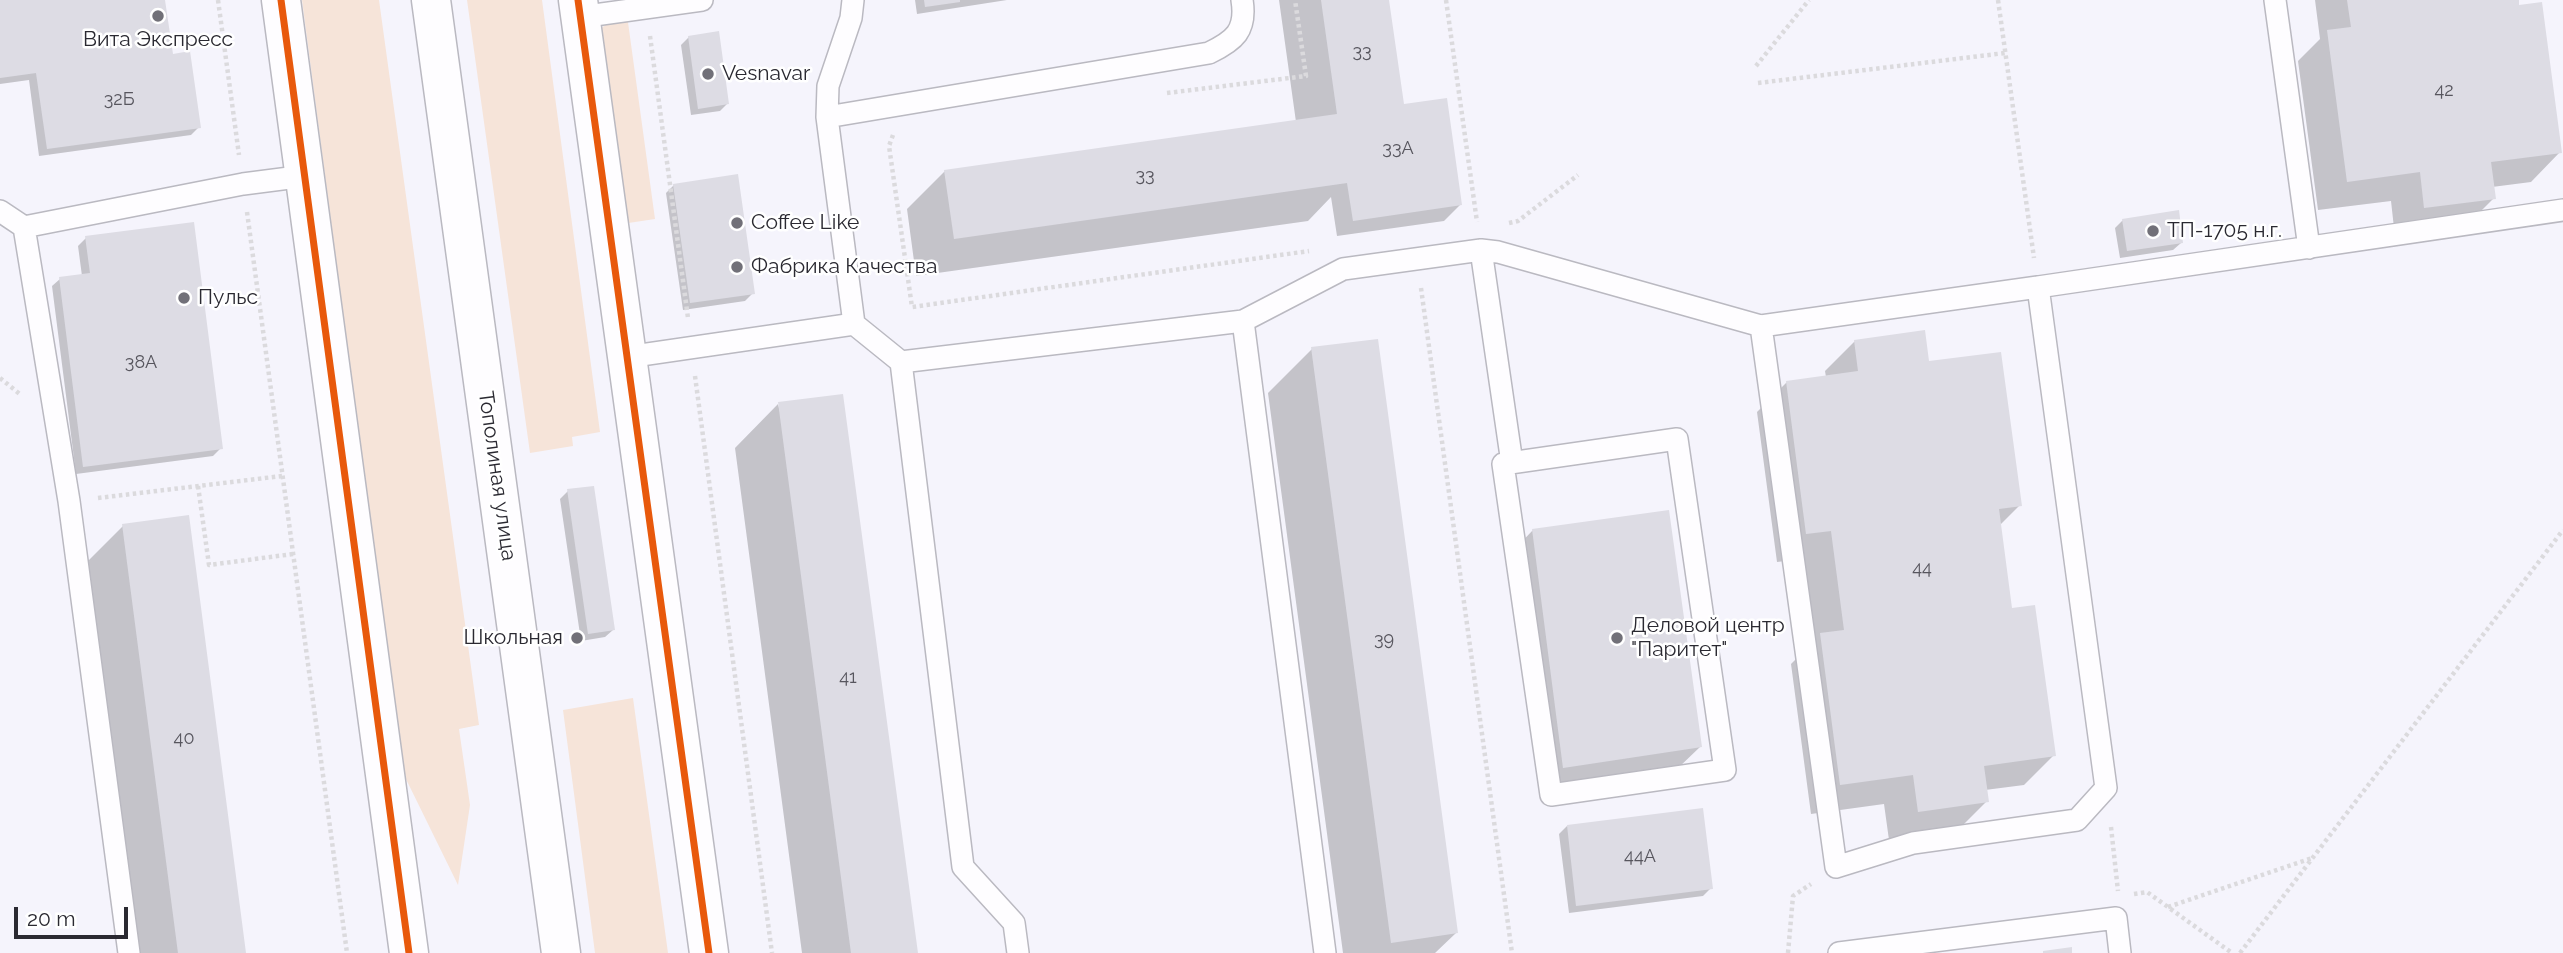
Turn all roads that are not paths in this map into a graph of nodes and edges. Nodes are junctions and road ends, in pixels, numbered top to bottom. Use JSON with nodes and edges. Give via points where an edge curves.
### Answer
{"nodes":[{"id":1,"x":281,"y":0,"type":"edge"},
{"id":2,"x":431,"y":0,"type":"edge"},
{"id":3,"x":702,"y":0,"type":"edge"},
{"id":4,"x":853,"y":0,"type":"edge"},
{"id":5,"x":1242,"y":0,"type":"edge"},
{"id":6,"x":2275,"y":0,"type":"edge"},
{"id":7,"x":579,"y":8,"type":"edge"},
{"id":8,"x":827,"y":117,"type":"junction"},
{"id":9,"x":305,"y":176,"type":"junction"},
{"id":10,"x":2563,"y":210,"type":"edge"},
{"id":11,"x":0,"y":211,"type":"edge"},
{"id":12,"x":24,"y":227,"type":"junction"},
{"id":13,"x":2309,"y":248,"type":"junction"},
{"id":14,"x":1481,"y":250,"type":"junction"},
{"id":15,"x":2038,"y":287,"type":"junction"},
{"id":16,"x":1243,"y":321,"type":"junction"},
{"id":17,"x":854,"y":324,"type":"junction"},
{"id":18,"x":1761,"y":326,"type":"junction"},
{"id":19,"x":627,"y":357,"type":"junction"},
{"id":20,"x":901,"y":362,"type":"junction"},
{"id":21,"x":1512,"y":463,"type":"junction"},
{"id":22,"x":129,"y":953,"type":"edge"},
{"id":23,"x":409,"y":953,"type":"edge"},
{"id":24,"x":561,"y":953,"type":"edge"},
{"id":25,"x":709,"y":953,"type":"edge"},
{"id":26,"x":1018,"y":953,"type":"edge"},
{"id":27,"x":1325,"y":953,"type":"edge"},
{"id":28,"x":1839,"y":953,"type":"edge"},
{"id":29,"x":2120,"y":953,"type":"edge"}],
"edges":[{"from":1,"to":9,"type":"street"},
{"from":2,"to":24,"type":"street","name":"Тополиная улица"},
{"from":3,"to":7,"type":"lane","via":[[646,8]]},
{"from":4,"to":8,"type":"lane","via":[[828,86]]},
{"from":5,"to":8,"type":"lane","via":[[1242,27],[1229,43],[1209,53]]},
{"from":6,"to":13,"type":"lane"},
{"from":7,"to":19,"type":"street"},
{"from":8,"to":17,"type":"lane"},
{"from":9,"to":12,"type":"lane"},
{"from":9,"to":23,"type":"street"},
{"from":10,"to":13,"type":"lane"},
{"from":11,"to":12,"type":"lane"},
{"from":12,"to":22,"type":"lane","via":[[69,501]]},
{"from":13,"to":15,"type":"lane"},
{"from":14,"to":16,"type":"lane","via":[[1343,269]]},
{"from":14,"to":18,"type":"lane"},
{"from":14,"to":21,"type":"lane"},
{"from":15,"to":18,"type":"lane"},
{"from":15,"to":18,"type":"lane","via":[[2106,788],[2077,820],[1913,843],[1836,867]]},
{"from":16,"to":20,"type":"lane"},
{"from":16,"to":27,"type":"lane"},
{"from":17,"to":19,"type":"lane"},
{"from":17,"to":20,"type":"lane"},
{"from":19,"to":25,"type":"street"},
{"from":20,"to":26,"type":"lane","via":[[963,867],[1014,922]]},
{"from":21,"to":21,"type":"lane","via":[[1503,464],[1550,795],[1725,770],[1677,439]]},
{"from":28,"to":29,"type":"lane","via":[[2116,918]]}]}
